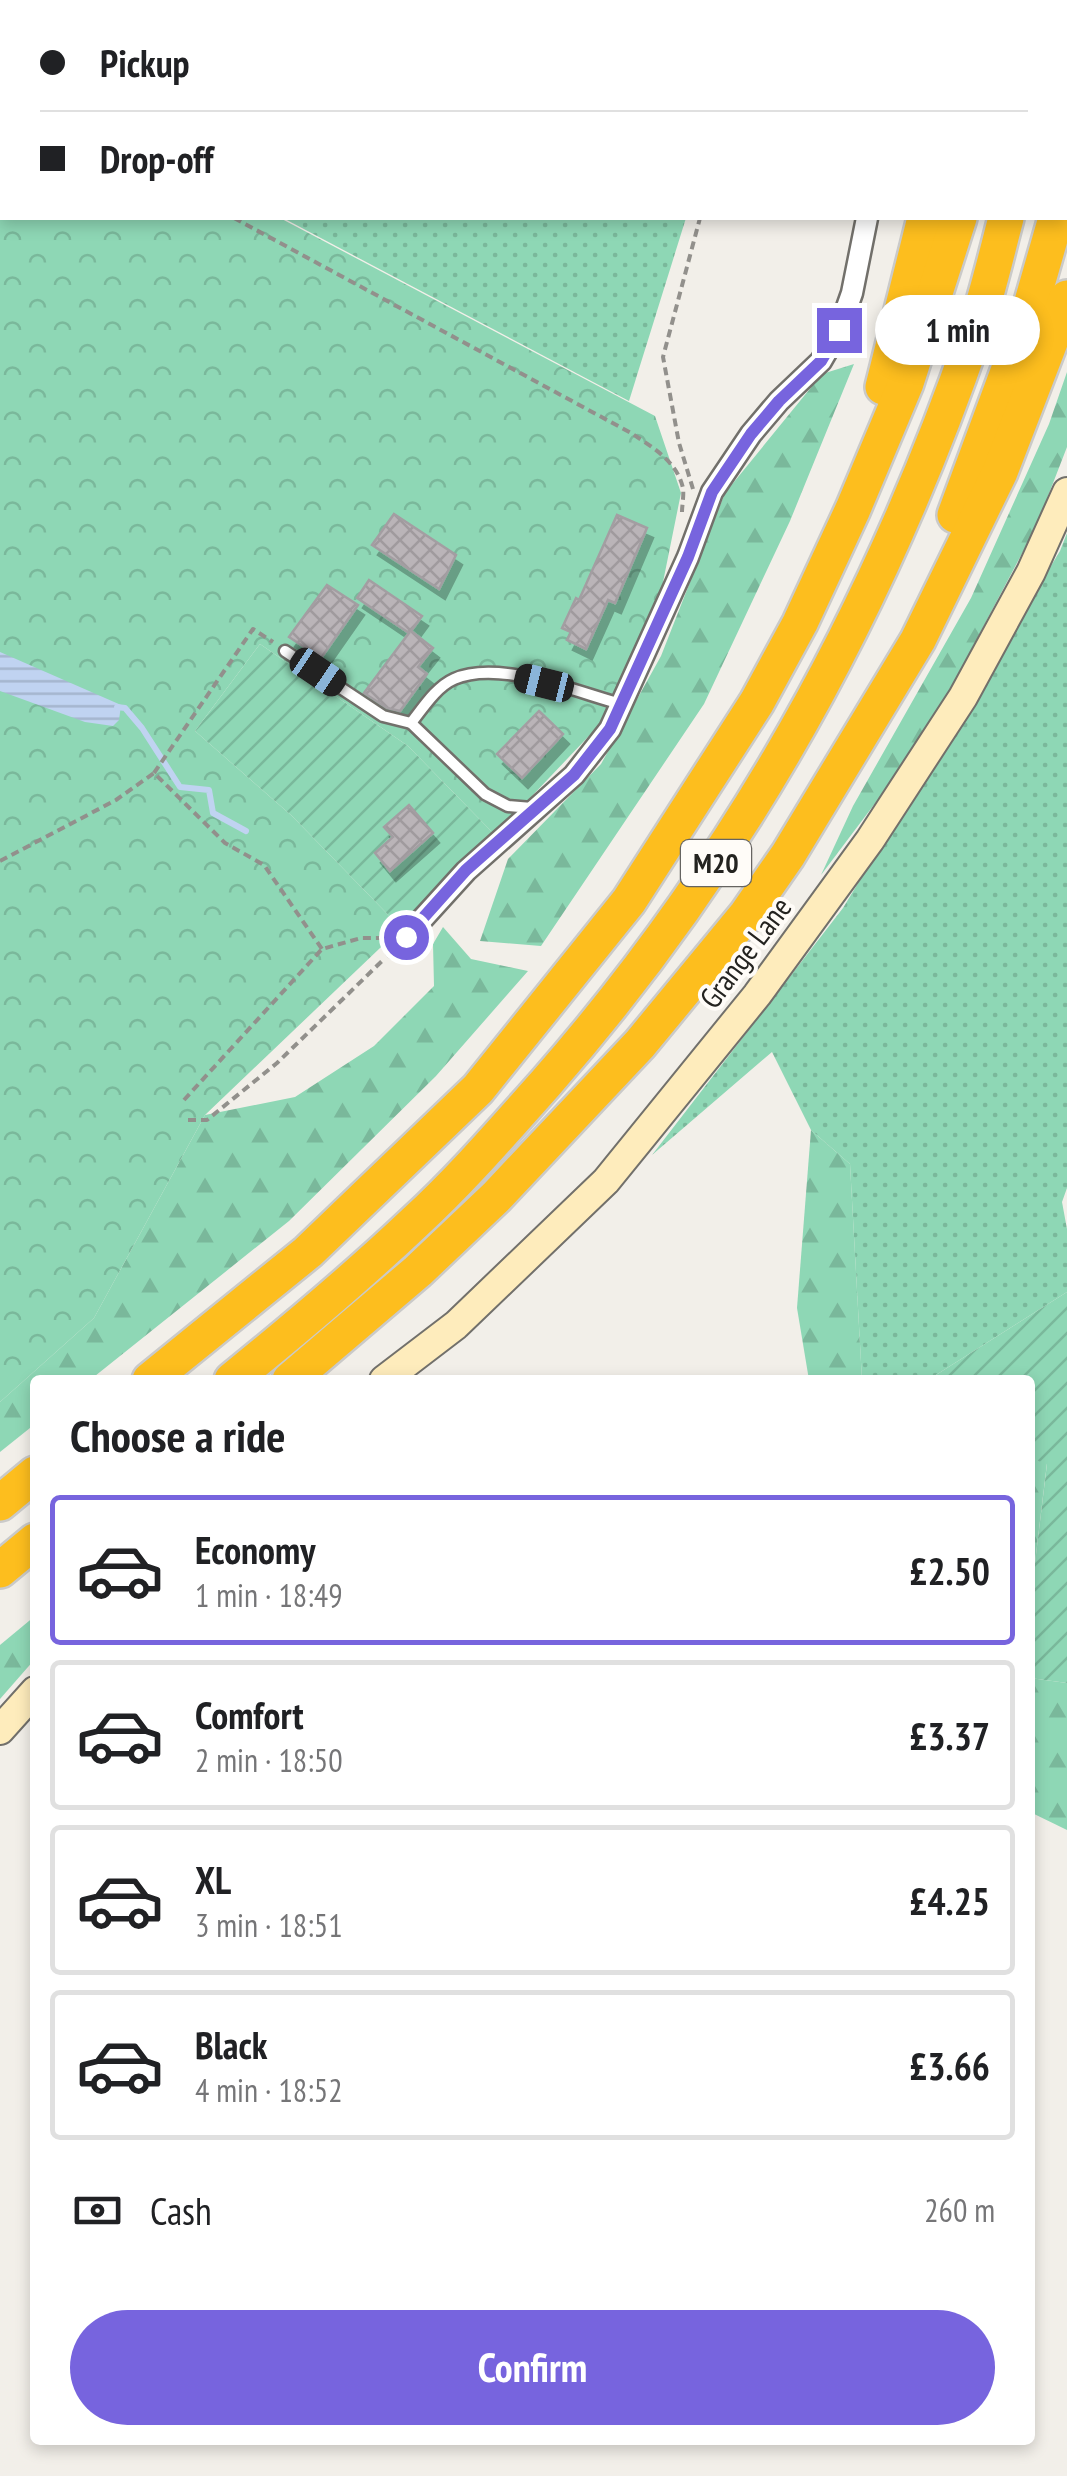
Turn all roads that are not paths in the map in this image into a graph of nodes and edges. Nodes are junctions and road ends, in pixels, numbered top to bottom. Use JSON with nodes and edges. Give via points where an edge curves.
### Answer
{"nodes":[{"id":1,"x":866,"y":220,"type":"edge"},
{"id":2,"x":925,"y":220,"type":"edge"},
{"id":3,"x":958,"y":220,"type":"edge"},
{"id":4,"x":1005,"y":220,"type":"edge"},
{"id":5,"x":1055,"y":220,"type":"edge"},
{"id":6,"x":1067,"y":298,"type":"edge"},
{"id":7,"x":1067,"y":492,"type":"edge"},
{"id":8,"x":854,"y":509,"type":"junction"},
{"id":9,"x":285,"y":650,"type":"road end"},
{"id":10,"x":621,"y":704,"type":"junction"},
{"id":11,"x":868,"y":718,"type":"junction"},
{"id":12,"x":411,"y":723,"type":"junction"},
{"id":13,"x":538,"y":809,"type":"junction"},
{"id":14,"x":401,"y":942,"type":"road end"},
{"id":15,"x":156,"y":1375,"type":"edge"},
{"id":16,"x":238,"y":1375,"type":"edge"},
{"id":17,"x":296,"y":1375,"type":"edge"},
{"id":18,"x":390,"y":1375,"type":"edge"},
{"id":19,"x":30,"y":1478,"type":"edge"},
{"id":20,"x":0,"y":1502,"type":"edge"},
{"id":21,"x":30,"y":1545,"type":"edge"},
{"id":22,"x":0,"y":1570,"type":"edge"},
{"id":23,"x":30,"y":1575,"type":"edge"},
{"id":24,"x":0,"y":1593,"type":"edge"},
{"id":25,"x":30,"y":1697,"type":"edge"},
{"id":26,"x":0,"y":1730,"type":"edge"}],
"edges":[{"from":1,"to":10,"type":"street","via":[[839,330],[821,361],[751,434],[711,496]]},
{"from":2,"to":8,"type":"highway","number":"M20"},
{"from":3,"to":8,"type":"highway","number":"M20","via":[[906,383]]},
{"from":4,"to":16,"type":"highway","number":"M20","via":[[975,332],[872,587],[796,735],[725,850],[596,1026],[493,1143],[417,1220]]},
{"from":5,"to":11,"type":"highway","number":"M20","via":[[970,481]]},
{"from":6,"to":11,"type":"highway","number":"M20","via":[[1000,472],[911,652]]},
{"from":7,"to":18,"type":"street","name":"Grange Lane","via":[[963,697],[757,995],[606,1181],[456,1324]]},
{"from":8,"to":15,"type":"highway","number":"M20","via":[[756,702],[629,901],[551,999],[478,1089],[398,1169]]},
{"from":9,"to":12,"type":"lane","via":[[383,716]]},
{"from":10,"to":12,"type":"lane","via":[[484,672],[452,679]]},
{"from":10,"to":13,"type":"street","via":[[574,775]]},
{"from":11,"to":17,"type":"highway","number":"M20","via":[[767,885],[640,1044],[418,1272]]},
{"from":12,"to":13,"type":"lane","via":[[484,794],[508,806]]},
{"from":13,"to":14,"type":"street","via":[[466,870]]},
{"from":19,"to":20,"type":"highway"},
{"from":21,"to":22,"type":"highway"},
{"from":23,"to":24,"type":"highway"},
{"from":25,"to":26,"type":"street"}]}
